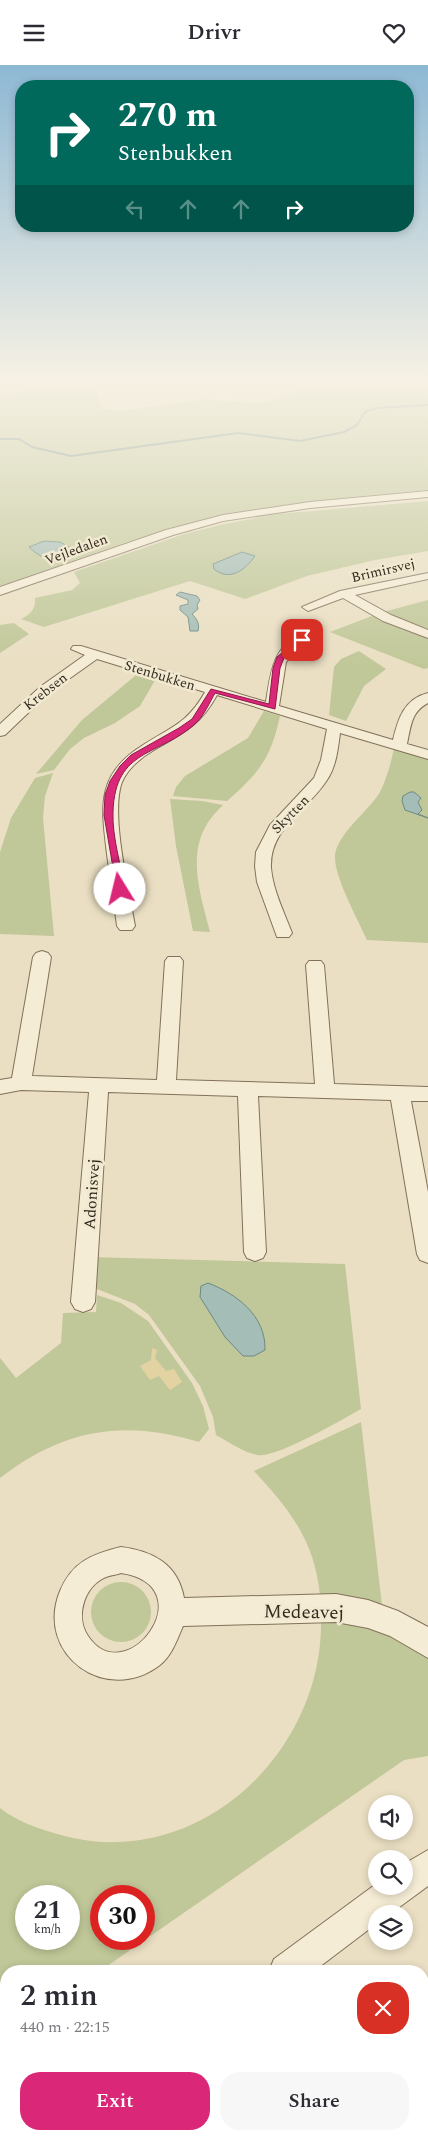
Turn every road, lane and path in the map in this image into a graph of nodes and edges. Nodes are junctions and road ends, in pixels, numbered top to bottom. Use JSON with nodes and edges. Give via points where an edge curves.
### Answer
{"nodes":[{"id":1,"x":428,"y":494,"type":"edge"},
{"id":2,"x":428,"y":576,"type":"edge"},
{"id":3,"x":0,"y":591,"type":"edge"},
{"id":4,"x":344,"y":594,"type":"junction"},
{"id":5,"x":308,"y":607,"type":"dead end"},
{"id":6,"x":428,"y":634,"type":"edge"},
{"id":7,"x":302,"y":640,"type":"dead end"},
{"id":8,"x":77,"y":649,"type":"dead end"},
{"id":9,"x":94,"y":655,"type":"junction"},
{"id":10,"x":213,"y":690,"type":"junction"},
{"id":11,"x":428,"y":697,"type":"edge"},
{"id":12,"x":272,"y":708,"type":"junction"},
{"id":13,"x":334,"y":727,"type":"junction"},
{"id":14,"x":0,"y":732,"type":"edge"},
{"id":15,"x":399,"y":746,"type":"junction"},
{"id":16,"x":428,"y":755,"type":"edge"},
{"id":17,"x":126,"y":925,"type":"dead end"},
{"id":18,"x":283,"y":933,"type":"dead end"},
{"id":19,"x":42,"y":957,"type":"dead end"},
{"id":20,"x":174,"y":961,"type":"dead end"},
{"id":21,"x":315,"y":965,"type":"dead end"},
{"id":22,"x":21,"y":1083,"type":"junction"},
{"id":23,"x":98,"y":1085,"type":"junction"},
{"id":24,"x":0,"y":1087,"type":"edge"},
{"id":25,"x":166,"y":1087,"type":"junction"},
{"id":26,"x":248,"y":1089,"type":"junction"},
{"id":27,"x":325,"y":1091,"type":"junction"},
{"id":28,"x":400,"y":1093,"type":"junction"},
{"id":29,"x":428,"y":1094,"type":"edge"},
{"id":30,"x":255,"y":1251,"type":"dead end"},
{"id":31,"x":428,"y":1254,"type":"edge"},
{"id":32,"x":83,"y":1302,"type":"dead end"},
{"id":33,"x":173,"y":1612,"type":"dead end"},
{"id":34,"x":428,"y":1644,"type":"edge"},
{"id":35,"x":428,"y":1865,"type":"edge"},
{"id":36,"x":413,"y":1877,"type":"edge"},
{"id":37,"x":388,"y":1895,"type":"edge"},
{"id":38,"x":294,"y":1965,"type":"edge"}],
"edges":[{"from":1,"to":3,"type":"street","name":"Vejledalen","via":[[227,517],[161,535]]},
{"from":2,"to":4,"type":"street","name":"Brimirsvej"},
{"from":4,"to":5,"type":"street","name":"Brimirsvej"},
{"from":4,"to":6,"type":"street","name":"Brimirsvej","via":[[386,618]]},
{"from":7,"to":12,"type":"street","via":[[281,657],[276,668]]},
{"from":8,"to":9,"type":"street","name":"Stenbukken"},
{"from":9,"to":10,"type":"street","name":"Stenbukken"},
{"from":9,"to":14,"type":"street","name":"Krebsen","via":[[46,689]]},
{"from":10,"to":12,"type":"street","name":"Stenbukken"},
{"from":10,"to":17,"type":"street","via":[[195,720],[134,757],[114,781],[108,815]]},
{"from":11,"to":15,"type":"street","via":[[412,707],[402,720]]},
{"from":12,"to":13,"type":"street","name":"Stenbukken"},
{"from":13,"to":15,"type":"street","name":"Stenbukken"},
{"from":13,"to":18,"type":"street","name":"Skytten","via":[[329,759],[322,777],[268,837],[264,853],[263,869]]},
{"from":15,"to":16,"type":"street","name":"Stenbukken"},
{"from":19,"to":22,"type":"street"},
{"from":20,"to":25,"type":"street"},
{"from":21,"to":27,"type":"street"},
{"from":22,"to":23,"type":"street"},
{"from":22,"to":24,"type":"street"},
{"from":23,"to":25,"type":"street"},
{"from":23,"to":32,"type":"street","name":"Adonisvej"},
{"from":25,"to":26,"type":"street"},
{"from":26,"to":27,"type":"street"},
{"from":26,"to":30,"type":"street"},
{"from":27,"to":28,"type":"street"},
{"from":28,"to":29,"type":"street"},
{"from":28,"to":31,"type":"street"},
{"from":33,"to":34,"type":"street","name":"Medeavej","via":[[336,1608],[368,1614],[398,1625]]},
{"from":35,"to":36,"type":"street"},
{"from":37,"to":38,"type":"street"}]}
